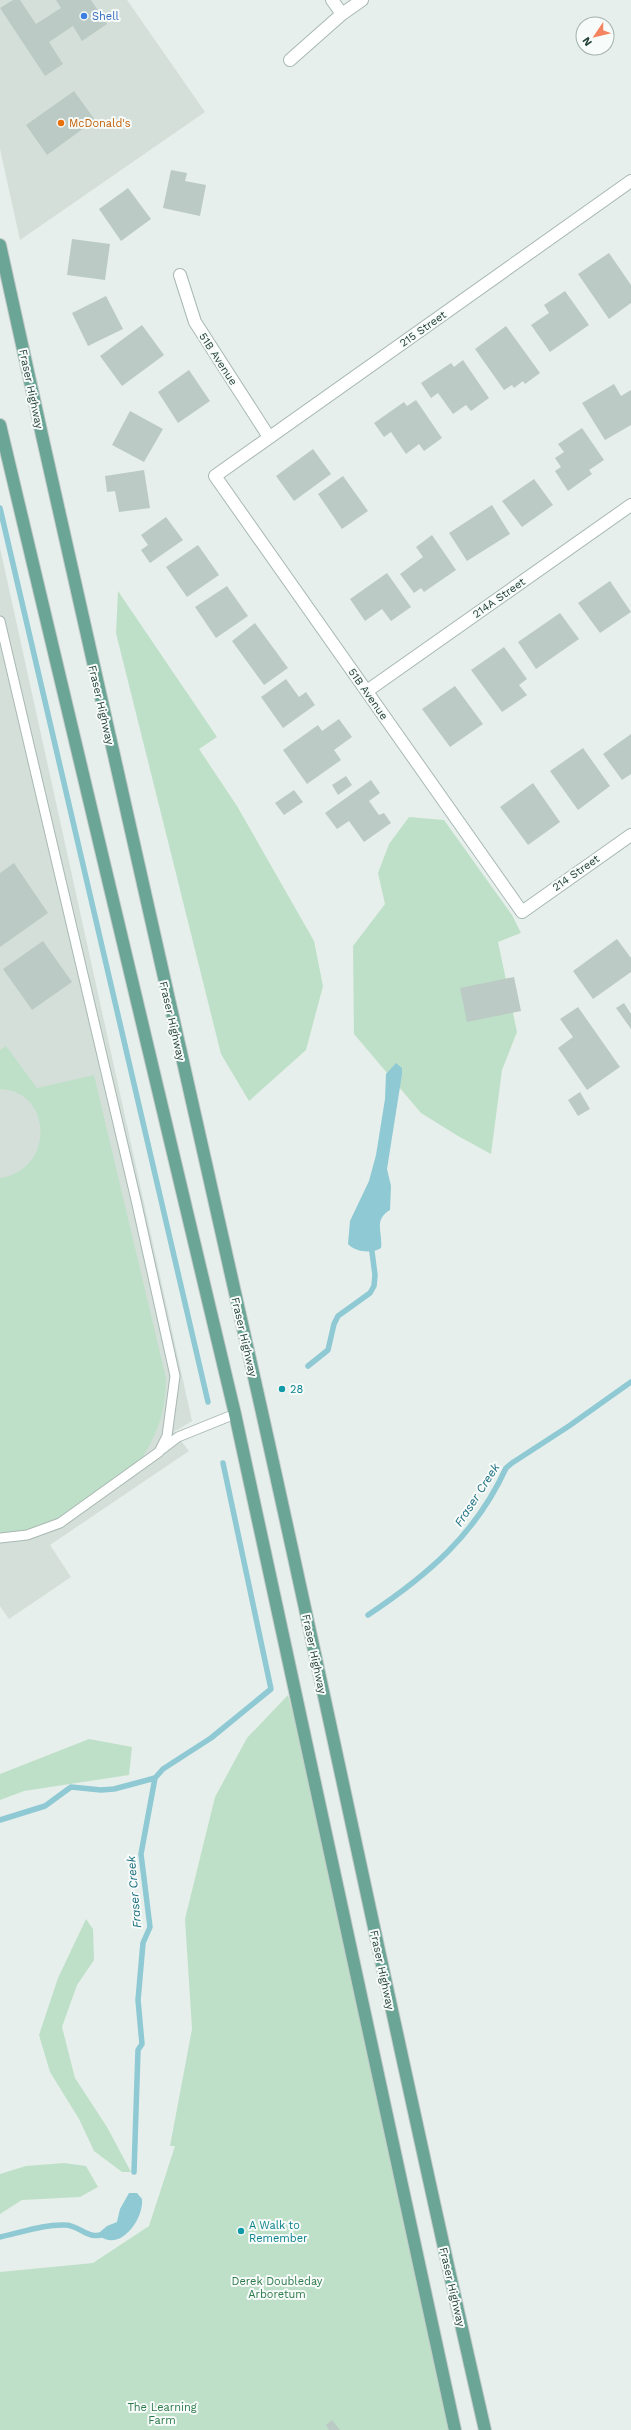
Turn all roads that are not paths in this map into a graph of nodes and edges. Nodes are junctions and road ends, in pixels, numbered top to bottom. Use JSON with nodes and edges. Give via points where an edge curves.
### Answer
{"nodes":[{"id":1,"x":332,"y":0,"type":"edge"},
{"id":2,"x":362,"y":0,"type":"edge"},
{"id":3,"x":342,"y":14,"type":"junction"},
{"id":4,"x":290,"y":60,"type":"dead end"},
{"id":5,"x":631,"y":181,"type":"edge"},
{"id":6,"x":0,"y":245,"type":"edge"},
{"id":7,"x":180,"y":274,"type":"dead end"},
{"id":8,"x":0,"y":425,"type":"edge"},
{"id":9,"x":269,"y":438,"type":"junction"},
{"id":10,"x":215,"y":476,"type":"joint"},
{"id":11,"x":631,"y":505,"type":"edge"},
{"id":12,"x":0,"y":622,"type":"edge"},
{"id":13,"x":366,"y":691,"type":"junction"},
{"id":14,"x":631,"y":835,"type":"edge"},
{"id":15,"x":522,"y":912,"type":"joint"},
{"id":16,"x":235,"y":1414,"type":"junction"},
{"id":17,"x":159,"y":1452,"type":"junction"},
{"id":18,"x":0,"y":1538,"type":"edge"},
{"id":19,"x":455,"y":2430,"type":"edge"},
{"id":20,"x":485,"y":2430,"type":"edge"}],
"edges":[{"from":1,"to":3,"type":"street"},
{"from":2,"to":3,"type":"street"},
{"from":3,"to":4,"type":"street"},
{"from":5,"to":9,"type":"street","name":"215 Street"},
{"from":6,"to":20,"type":"main road","name":"Fraser Highway","via":[[261,1408],[429,2184]]},
{"from":7,"to":9,"type":"street","name":"51B Avenue","via":[[194,322]]},
{"from":8,"to":16,"type":"main road"},
{"from":9,"to":10,"type":"street","name":"215 Street"},
{"from":10,"to":13,"type":"street","name":"51B Avenue"},
{"from":11,"to":13,"type":"street","name":"214A Street"},
{"from":12,"to":17,"type":"lane","via":[[175,1376],[167,1436]]},
{"from":13,"to":15,"type":"street","name":"51B Avenue"},
{"from":14,"to":15,"type":"street","name":"214 Street"},
{"from":16,"to":17,"type":"lane","via":[[178,1437]]},
{"from":16,"to":19,"type":"main road"},
{"from":17,"to":18,"type":"lane","via":[[60,1523],[27,1534]]}]}
